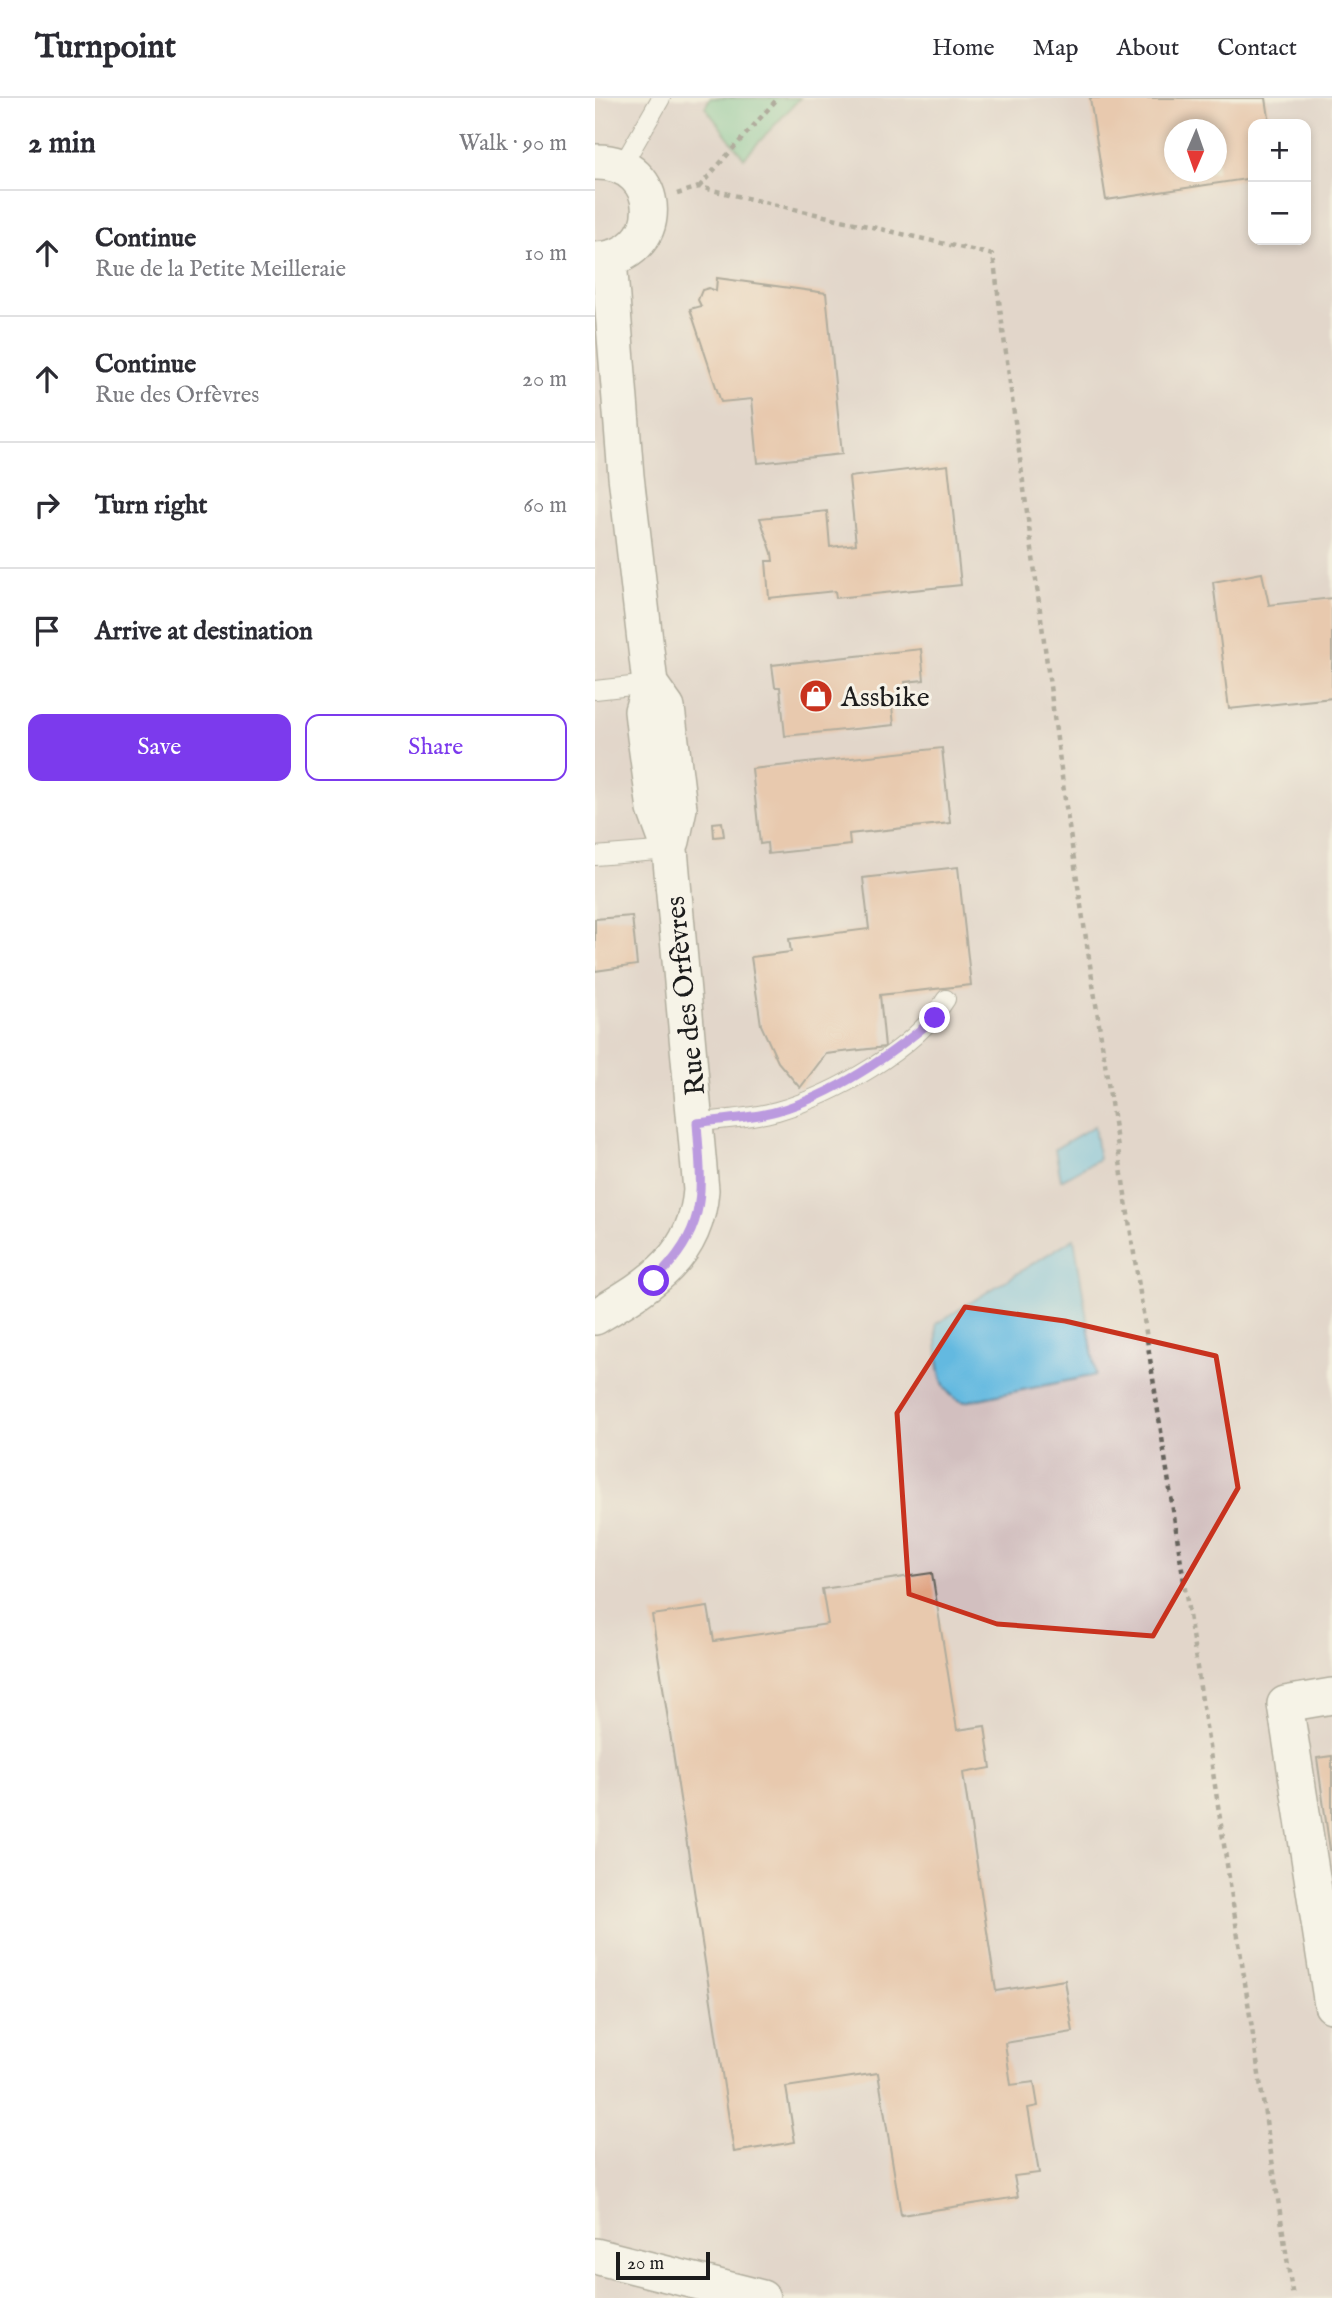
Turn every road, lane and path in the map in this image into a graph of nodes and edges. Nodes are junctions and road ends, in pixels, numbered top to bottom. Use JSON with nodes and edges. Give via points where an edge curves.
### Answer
{"nodes":[{"id":1,"x":661,"y":98,"type":"edge"},
{"id":2,"x":778,"y":98,"type":"edge"},
{"id":3,"x":609,"y":164,"type":"edge"},
{"id":4,"x":699,"y":187,"type":"junction"},
{"id":5,"x":649,"y":202,"type":"junction"},
{"id":6,"x":602,"y":260,"type":"edge"},
{"id":7,"x":650,"y":684,"type":"junction"},
{"id":8,"x":595,"y":690,"type":"edge"},
{"id":9,"x":670,"y":850,"type":"junction"},
{"id":10,"x":595,"y":856,"type":"edge"},
{"id":11,"x":946,"y":999,"type":"dead end"},
{"id":12,"x":697,"y":1123,"type":"junction"},
{"id":13,"x":595,"y":1317,"type":"edge"},
{"id":14,"x":1332,"y":1696,"type":"edge"},
{"id":15,"x":1332,"y":2004,"type":"edge"},
{"id":16,"x":595,"y":2256,"type":"edge"},
{"id":17,"x":687,"y":2289,"type":"edge"},
{"id":18,"x":762,"y":2298,"type":"edge"},
{"id":19,"x":1293,"y":2298,"type":"edge"}],
"edges":[{"from":1,"to":3,"type":"lane"},
{"from":2,"to":4,"type":"path"},
{"from":3,"to":5,"type":"street","via":[[644,187]]},
{"from":4,"to":5,"type":"path"},
{"from":4,"to":19,"type":"path","via":[[993,255],[1066,807]]},
{"from":5,"to":6,"type":"street","via":[[645,233],[630,250]]},
{"from":6,"to":7,"type":"street","name":"Rue des Orfèvres"},
{"from":7,"to":8,"type":"lane"},
{"from":7,"to":9,"type":"street","name":"Rue des Orfèvres","via":[[667,708],[669,720],[679,808]]},
{"from":9,"to":10,"type":"lane"},
{"from":9,"to":12,"type":"street","name":"Rue des Orfèvres"},
{"from":11,"to":12,"type":"lane","via":[[935,1018],[888,1057],[814,1097],[776,1111]]},
{"from":12,"to":13,"type":"street","name":"Rue des Orfèvres","via":[[701,1190],[695,1224],[673,1262],[654,1281]]},
{"from":14,"to":15,"type":"street","via":[[1285,1704]]},
{"from":16,"to":17,"type":"street"},
{"from":17,"to":18,"type":"street"}]}
